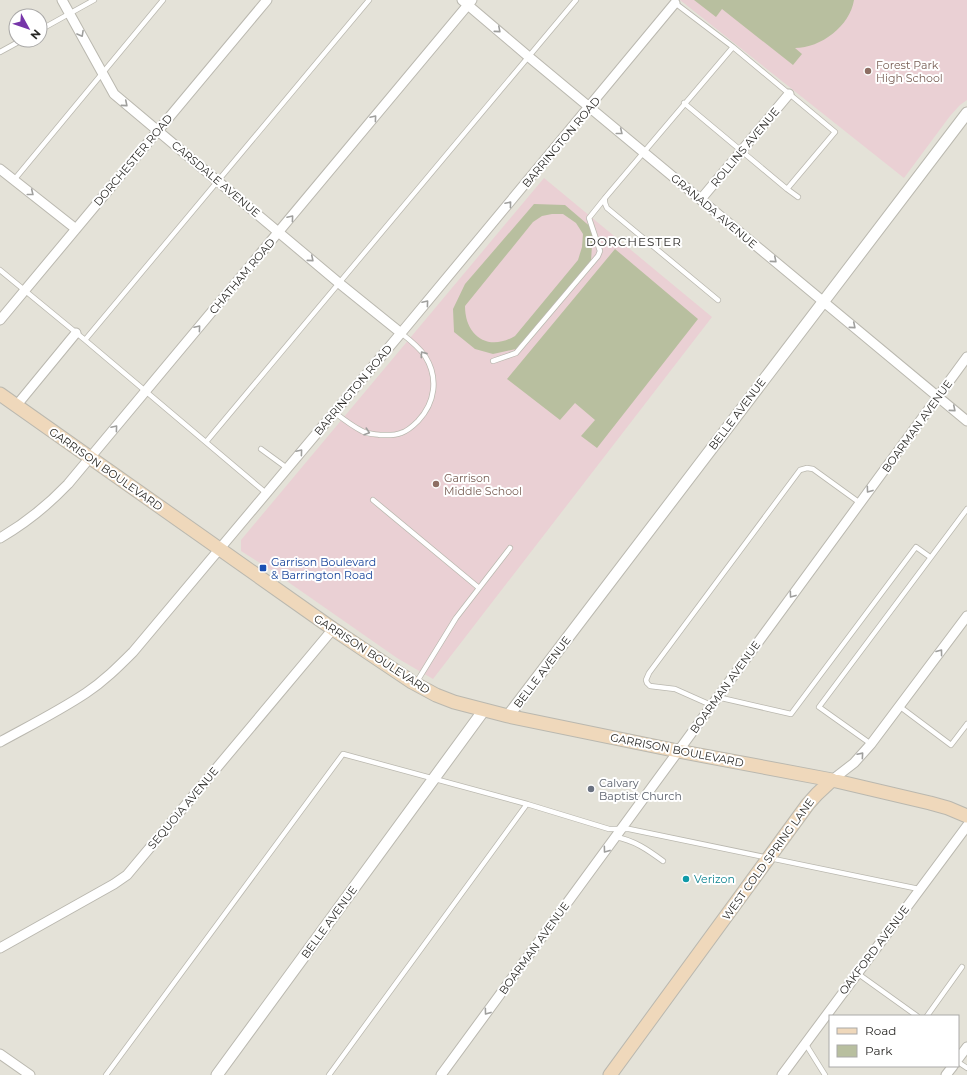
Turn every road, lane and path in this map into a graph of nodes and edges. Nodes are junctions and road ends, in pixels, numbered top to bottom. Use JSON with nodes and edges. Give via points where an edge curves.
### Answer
{"nodes":[{"id":1,"x":62,"y":0,"type":"edge"},
{"id":2,"x":94,"y":0,"type":"edge"},
{"id":3,"x":163,"y":0,"type":"edge"},
{"id":4,"x":267,"y":0,"type":"edge"},
{"id":5,"x":369,"y":0,"type":"edge"},
{"id":6,"x":576,"y":0,"type":"edge"},
{"id":7,"x":467,"y":2,"type":"edge"},
{"id":8,"x":675,"y":3,"type":"joint"},
{"id":9,"x":70,"y":14,"type":"junction"},
{"id":10,"x":48,"y":26,"type":"edge"},
{"id":11,"x":733,"y":47,"type":"junction"},
{"id":12,"x":529,"y":57,"type":"junction"},
{"id":13,"x":102,"y":73,"type":"junction"},
{"id":14,"x":789,"y":94,"type":"junction"},
{"id":15,"x":684,"y":104,"type":"junction"},
{"id":16,"x":590,"y":107,"type":"junction"},
{"id":17,"x":967,"y":113,"type":"edge"},
{"id":18,"x":158,"y":130,"type":"junction"},
{"id":19,"x":644,"y":152,"type":"junction"},
{"id":20,"x":741,"y":152,"type":"junction"},
{"id":21,"x":0,"y":169,"type":"edge"},
{"id":22,"x":14,"y":180,"type":"junction"},
{"id":23,"x":218,"y":181,"type":"junction"},
{"id":24,"x":787,"y":189,"type":"junction"},
{"id":25,"x":798,"y":197,"type":"dead end"},
{"id":26,"x":605,"y":198,"type":"junction"},
{"id":27,"x":701,"y":200,"type":"junction"},
{"id":28,"x":76,"y":229,"type":"junction"},
{"id":29,"x":279,"y":232,"type":"junction"},
{"id":30,"x":0,"y":270,"type":"edge"},
{"id":31,"x":339,"y":283,"type":"junction"},
{"id":32,"x":25,"y":290,"type":"junction"},
{"id":33,"x":718,"y":300,"type":"dead end"},
{"id":34,"x":823,"y":302,"type":"junction"},
{"id":35,"x":0,"y":320,"type":"edge"},
{"id":36,"x":76,"y":333,"type":"junction"},
{"id":37,"x":401,"y":333,"type":"junction"},
{"id":38,"x":85,"y":340,"type":"junction"},
{"id":39,"x":967,"y":357,"type":"edge"},
{"id":40,"x":493,"y":361,"type":"dead end"},
{"id":41,"x":146,"y":391,"type":"junction"},
{"id":42,"x":0,"y":394,"type":"edge"},
{"id":43,"x":938,"y":397,"type":"junction"},
{"id":44,"x":16,"y":406,"type":"junction"},
{"id":45,"x":334,"y":412,"type":"junction"},
{"id":46,"x":967,"y":421,"type":"edge"},
{"id":47,"x":206,"y":442,"type":"junction"},
{"id":48,"x":261,"y":449,"type":"dead end"},
{"id":49,"x":90,"y":458,"type":"junction"},
{"id":50,"x":287,"y":468,"type":"junction"},
{"id":51,"x":266,"y":493,"type":"junction"},
{"id":52,"x":373,"y":500,"type":"dead end"},
{"id":53,"x":860,"y":503,"type":"junction"},
{"id":54,"x":967,"y":509,"type":"edge"},
{"id":55,"x":0,"y":538,"type":"edge"},
{"id":56,"x":510,"y":548,"type":"dead end"},
{"id":57,"x":219,"y":549,"type":"junction"},
{"id":58,"x":930,"y":558,"type":"junction"},
{"id":59,"x":479,"y":588,"type":"junction"},
{"id":60,"x":967,"y":616,"type":"edge"},
{"id":61,"x":333,"y":629,"type":"junction"},
{"id":62,"x":415,"y":684,"type":"junction"},
{"id":63,"x":714,"y":701,"type":"junction"},
{"id":64,"x":899,"y":706,"type":"junction"},
{"id":65,"x":484,"y":710,"type":"junction"},
{"id":66,"x":508,"y":716,"type":"junction"},
{"id":67,"x":967,"y":724,"type":"edge"},
{"id":68,"x":0,"y":742,"type":"edge"},
{"id":69,"x":871,"y":744,"type":"junction"},
{"id":70,"x":678,"y":751,"type":"junction"},
{"id":71,"x":434,"y":779,"type":"junction"},
{"id":72,"x":832,"y":780,"type":"junction"},
{"id":73,"x":527,"y":804,"type":"junction"},
{"id":74,"x":967,"y":816,"type":"edge"},
{"id":75,"x":967,"y":826,"type":"edge"},
{"id":76,"x":622,"y":829,"type":"junction"},
{"id":77,"x":615,"y":837,"type":"junction"},
{"id":78,"x":770,"y":857,"type":"junction"},
{"id":79,"x":663,"y":861,"type":"dead end"},
{"id":80,"x":919,"y":889,"type":"junction"},
{"id":81,"x":0,"y":948,"type":"edge"},
{"id":82,"x":962,"y":967,"type":"dead end"},
{"id":83,"x":857,"y":973,"type":"junction"},
{"id":84,"x":916,"y":1015,"type":"edge"},
{"id":85,"x":928,"y":1015,"type":"edge"},
{"id":86,"x":805,"y":1044,"type":"junction"},
{"id":87,"x":967,"y":1047,"type":"edge"},
{"id":88,"x":0,"y":1054,"type":"edge"},
{"id":89,"x":959,"y":1059,"type":"edge"},
{"id":90,"x":959,"y":1062,"type":"edge"},
{"id":91,"x":952,"y":1067,"type":"edge"},
{"id":92,"x":967,"y":1068,"type":"edge"},
{"id":93,"x":18,"y":1072,"type":"edge"},
{"id":94,"x":30,"y":1075,"type":"edge"},
{"id":95,"x":106,"y":1075,"type":"edge"},
{"id":96,"x":216,"y":1075,"type":"edge"},
{"id":97,"x":329,"y":1075,"type":"edge"},
{"id":98,"x":441,"y":1075,"type":"edge"},
{"id":99,"x":610,"y":1075,"type":"edge"},
{"id":100,"x":782,"y":1075,"type":"edge"},
{"id":101,"x":825,"y":1075,"type":"edge"},
{"id":102,"x":946,"y":1075,"type":"edge"}],
"edges":[{"from":1,"to":9,"type":"street","name":"CARSDALE AVENUE"},
{"from":2,"to":9,"type":"lane"},
{"from":3,"to":13,"type":"lane"},
{"from":4,"to":18,"type":"street","name":"DORCHESTER ROAD"},
{"from":5,"to":23,"type":"lane"},
{"from":6,"to":12,"type":"lane"},
{"from":7,"to":12,"type":"street","name":"GRANADA AVENUE","one_way":true},
{"from":29,"to":7,"type":"street","name":"CHATHAM ROAD","one_way":true},
{"from":8,"to":11,"type":"lane"},
{"from":8,"to":16,"type":"street","name":"BARRINGTON ROAD"},
{"from":9,"to":10,"type":"lane"},
{"from":9,"to":13,"type":"street","name":"CARSDALE AVENUE","one_way":true},
{"from":11,"to":14,"type":"lane"},
{"from":11,"to":15,"type":"lane"},
{"from":12,"to":16,"type":"street","name":"GRANADA AVENUE"},
{"from":12,"to":31,"type":"lane"},
{"from":13,"to":18,"type":"street","name":"CARSDALE AVENUE","one_way":true,"via":[[114,94]]},
{"from":13,"to":22,"type":"lane"},
{"from":14,"to":20,"type":"street","name":"ROLLINS AVENUE"},
{"from":14,"to":24,"type":"lane","via":[[835,132]]},
{"from":15,"to":19,"type":"lane"},
{"from":15,"to":20,"type":"lane"},
{"from":16,"to":19,"type":"street","name":"GRANADA AVENUE","one_way":true},
{"from":37,"to":16,"type":"street","name":"BARRINGTON ROAD","one_way":true},
{"from":17,"to":34,"type":"street","name":"BELLE AVENUE"},
{"from":18,"to":23,"type":"street","name":"CARSDALE AVENUE"},
{"from":18,"to":28,"type":"street","name":"DORCHESTER ROAD"},
{"from":19,"to":26,"type":"lane"},
{"from":19,"to":27,"type":"street","name":"GRANADA AVENUE"},
{"from":20,"to":24,"type":"lane"},
{"from":20,"to":27,"type":"street","name":"ROLLINS AVENUE"},
{"from":21,"to":22,"type":"street"},
{"from":22,"to":28,"type":"street","one_way":true},
{"from":23,"to":29,"type":"street","name":"CARSDALE AVENUE"},
{"from":23,"to":38,"type":"lane"},
{"from":24,"to":25,"type":"lane"},
{"from":26,"to":33,"type":"lane","via":[[605,205],[608,208]]},
{"from":26,"to":40,"type":"lane","via":[[589,218],[600,251],[598,256],[516,353]]},
{"from":27,"to":34,"type":"street","name":"GRANADA AVENUE","one_way":true},
{"from":28,"to":32,"type":"street","name":"DORCHESTER ROAD"},
{"from":29,"to":31,"type":"street","name":"CARSDALE AVENUE","one_way":true},
{"from":41,"to":29,"type":"street","name":"CHATHAM ROAD","one_way":true},
{"from":30,"to":32,"type":"lane"},
{"from":31,"to":37,"type":"street","name":"CARSDALE AVENUE"},
{"from":31,"to":47,"type":"lane"},
{"from":32,"to":35,"type":"street","name":"DORCHESTER ROAD"},
{"from":32,"to":36,"type":"lane"},
{"from":34,"to":43,"type":"street","name":"GRANADA AVENUE","one_way":true},
{"from":34,"to":66,"type":"street","name":"BELLE AVENUE"},
{"from":36,"to":38,"type":"lane"},
{"from":36,"to":44,"type":"street"},
{"from":37,"to":45,"type":"street","name":"BARRINGTON ROAD"},
{"from":45,"to":37,"type":"lane","one_way":true,"via":[[362,431],[388,435],[401,433],[412,427],[422,416],[429,407],[433,394],[431,368],[418,346]]},
{"from":38,"to":41,"type":"lane"},
{"from":39,"to":43,"type":"street","name":"BOARMAN AVENUE"},
{"from":41,"to":47,"type":"lane"},
{"from":49,"to":41,"type":"street","name":"CHATHAM ROAD","one_way":true},
{"from":42,"to":44,"type":"main road","name":"GARRISON BOULEVARD"},
{"from":43,"to":46,"type":"street","name":"GRANADA AVENUE","one_way":true},
{"from":43,"to":53,"type":"street","name":"BOARMAN AVENUE","one_way":true},
{"from":44,"to":49,"type":"main road","name":"GARRISON BOULEVARD"},
{"from":50,"to":45,"type":"street","name":"BARRINGTON ROAD","one_way":true},
{"from":47,"to":51,"type":"lane"},
{"from":48,"to":50,"type":"lane"},
{"from":49,"to":55,"type":"street","name":"CHATHAM ROAD","via":[[51,502],[22,525]]},
{"from":49,"to":57,"type":"main road","name":"GARRISON BOULEVARD"},
{"from":50,"to":51,"type":"street","name":"BARRINGTON ROAD"},
{"from":51,"to":57,"type":"street","name":"BARRINGTON ROAD"},
{"from":52,"to":59,"type":"lane"},
{"from":53,"to":63,"type":"street","name":"BOARMAN AVENUE","one_way":true},
{"from":53,"to":63,"type":"lane","via":[[813,469],[800,470],[646,680],[650,686],[675,689]]},
{"from":54,"to":58,"type":"lane"},
{"from":56,"to":59,"type":"lane"},
{"from":57,"to":61,"type":"main road","name":"GARRISON BOULEVARD"},
{"from":57,"to":68,"type":"street","name":"BARRINGTON ROAD","via":[[133,652],[102,681]]},
{"from":58,"to":63,"type":"lane","via":[[916,548],[791,714]]},
{"from":58,"to":69,"type":"lane","via":[[819,707]]},
{"from":59,"to":62,"type":"lane","via":[[456,618]]},
{"from":64,"to":60,"type":"street","name":"WEST COLD SPRING LANE","one_way":true},
{"from":61,"to":62,"type":"main road","name":"GARRISON BOULEVARD"},
{"from":61,"to":81,"type":"street","name":"SEQUOIA AVENUE","via":[[127,875]]},
{"from":62,"to":65,"type":"main road","name":"GARRISON BOULEVARD","via":[[454,702]]},
{"from":63,"to":70,"type":"street","name":"BOARMAN AVENUE"},
{"from":64,"to":67,"type":"lane","via":[[951,745]]},
{"from":64,"to":69,"type":"street","name":"WEST COLD SPRING LANE"},
{"from":65,"to":66,"type":"main road","name":"GARRISON BOULEVARD"},
{"from":65,"to":71,"type":"street","name":"BELLE AVENUE"},
{"from":66,"to":70,"type":"main road","name":"GARRISON BOULEVARD"},
{"from":72,"to":69,"type":"street","name":"WEST COLD SPRING LANE","one_way":true,"via":[[854,763]]},
{"from":70,"to":72,"type":"main road","name":"GARRISON BOULEVARD"},
{"from":70,"to":76,"type":"street","name":"BOARMAN AVENUE"},
{"from":71,"to":73,"type":"lane"},
{"from":71,"to":95,"type":"lane","via":[[343,754]]},
{"from":71,"to":96,"type":"street","name":"BELLE AVENUE"},
{"from":72,"to":74,"type":"main road","name":"GARRISON BOULEVARD","via":[[930,803]]},
{"from":72,"to":78,"type":"main road","name":"WEST COLD SPRING LANE","via":[[816,794]]},
{"from":73,"to":76,"type":"lane","via":[[609,829]]},
{"from":73,"to":97,"type":"lane"},
{"from":75,"to":80,"type":"street","name":"OAKFORD AVENUE"},
{"from":76,"to":77,"type":"street","name":"BOARMAN AVENUE"},
{"from":76,"to":78,"type":"lane"},
{"from":77,"to":79,"type":"lane","via":[[639,845]]},
{"from":77,"to":98,"type":"street","name":"BOARMAN AVENUE","one_way":true},
{"from":78,"to":80,"type":"lane"},
{"from":78,"to":99,"type":"main road","name":"WEST COLD SPRING LANE"},
{"from":80,"to":83,"type":"street","name":"OAKFORD AVENUE"},
{"from":82,"to":85,"type":"lane"},
{"from":83,"to":84,"type":"lane"},
{"from":83,"to":86,"type":"street","name":"OAKFORD AVENUE"},
{"from":86,"to":100,"type":"street","name":"OAKFORD AVENUE"},
{"from":86,"to":101,"type":"lane"},
{"from":87,"to":89,"type":"street"},
{"from":88,"to":93,"type":"street"},
{"from":90,"to":92,"type":"lane"},
{"from":91,"to":102,"type":"street"},
{"from":93,"to":94,"type":"street"}]}
